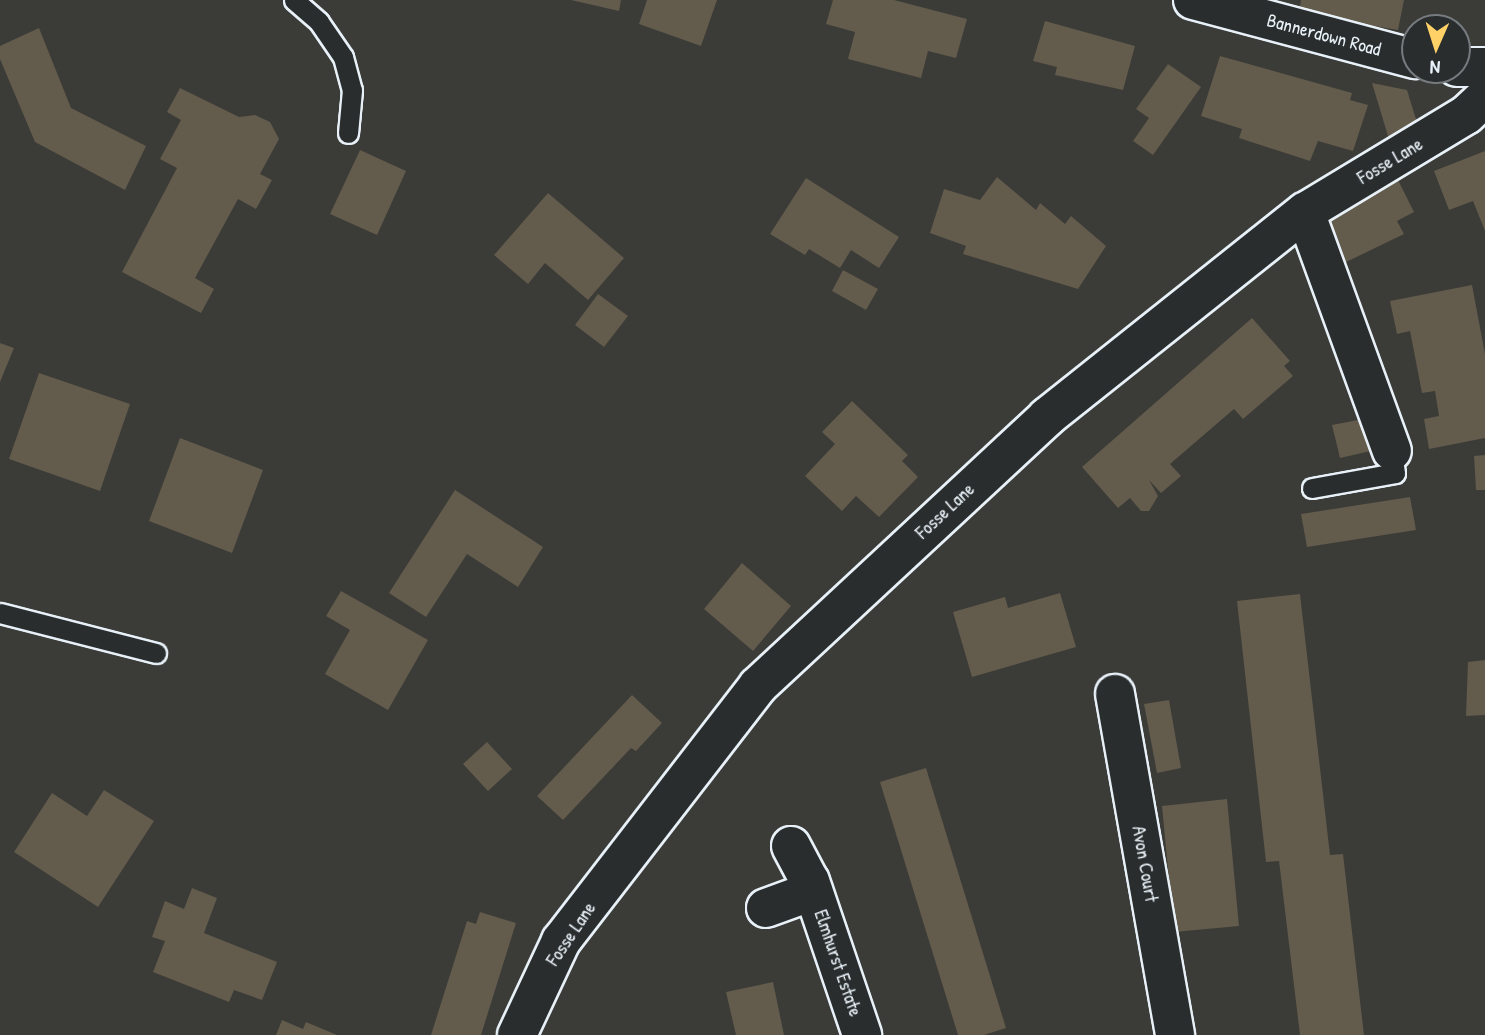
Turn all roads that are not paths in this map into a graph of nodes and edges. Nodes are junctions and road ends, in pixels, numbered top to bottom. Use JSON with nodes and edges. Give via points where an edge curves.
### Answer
{"nodes":[{"id":1,"x":294,"y":0,"type":"edge"},
{"id":2,"x":1193,"y":0,"type":"edge"},
{"id":3,"x":1401,"y":55,"type":"edge"},
{"id":4,"x":1485,"y":97,"type":"edge"},
{"id":5,"x":348,"y":133,"type":"dead end"},
{"id":6,"x":1305,"y":212,"type":"junction"},
{"id":7,"x":1392,"y":450,"type":"joint"},
{"id":8,"x":1312,"y":488,"type":"dead end"},
{"id":9,"x":0,"y":613,"type":"edge"},
{"id":10,"x":156,"y":653,"type":"dead end"},
{"id":11,"x":1115,"y":694,"type":"dead end"},
{"id":12,"x":791,"y":846,"type":"dead end"},
{"id":13,"x":813,"y":891,"type":"junction"},
{"id":14,"x":766,"y":908,"type":"dead end"},
{"id":15,"x":517,"y":1035,"type":"edge"},
{"id":16,"x":862,"y":1035,"type":"edge"},
{"id":17,"x":1175,"y":1035,"type":"edge"}],
"edges":[{"from":1,"to":5,"type":"lane","via":[[319,22],[343,57],[352,90]]},
{"from":2,"to":3,"type":"street","name":"Bannerdown Road"},
{"from":4,"to":6,"type":"street","name":"Fosse Lane","via":[[1466,115]]},
{"from":6,"to":7,"type":"street"},
{"from":6,"to":15,"type":"street","name":"Fosse Lane","via":[[1047,417],[758,686],[561,942]]},
{"from":7,"to":8,"type":"lane","via":[[1395,472]]},
{"from":9,"to":10,"type":"lane"},
{"from":11,"to":17,"type":"street","name":"Avon Court"},
{"from":12,"to":13,"type":"street","name":"Elmhurst Estate"},
{"from":13,"to":14,"type":"street","name":"Elmhurst Estate"},
{"from":13,"to":16,"type":"street","name":"Elmhurst Estate"}]}
